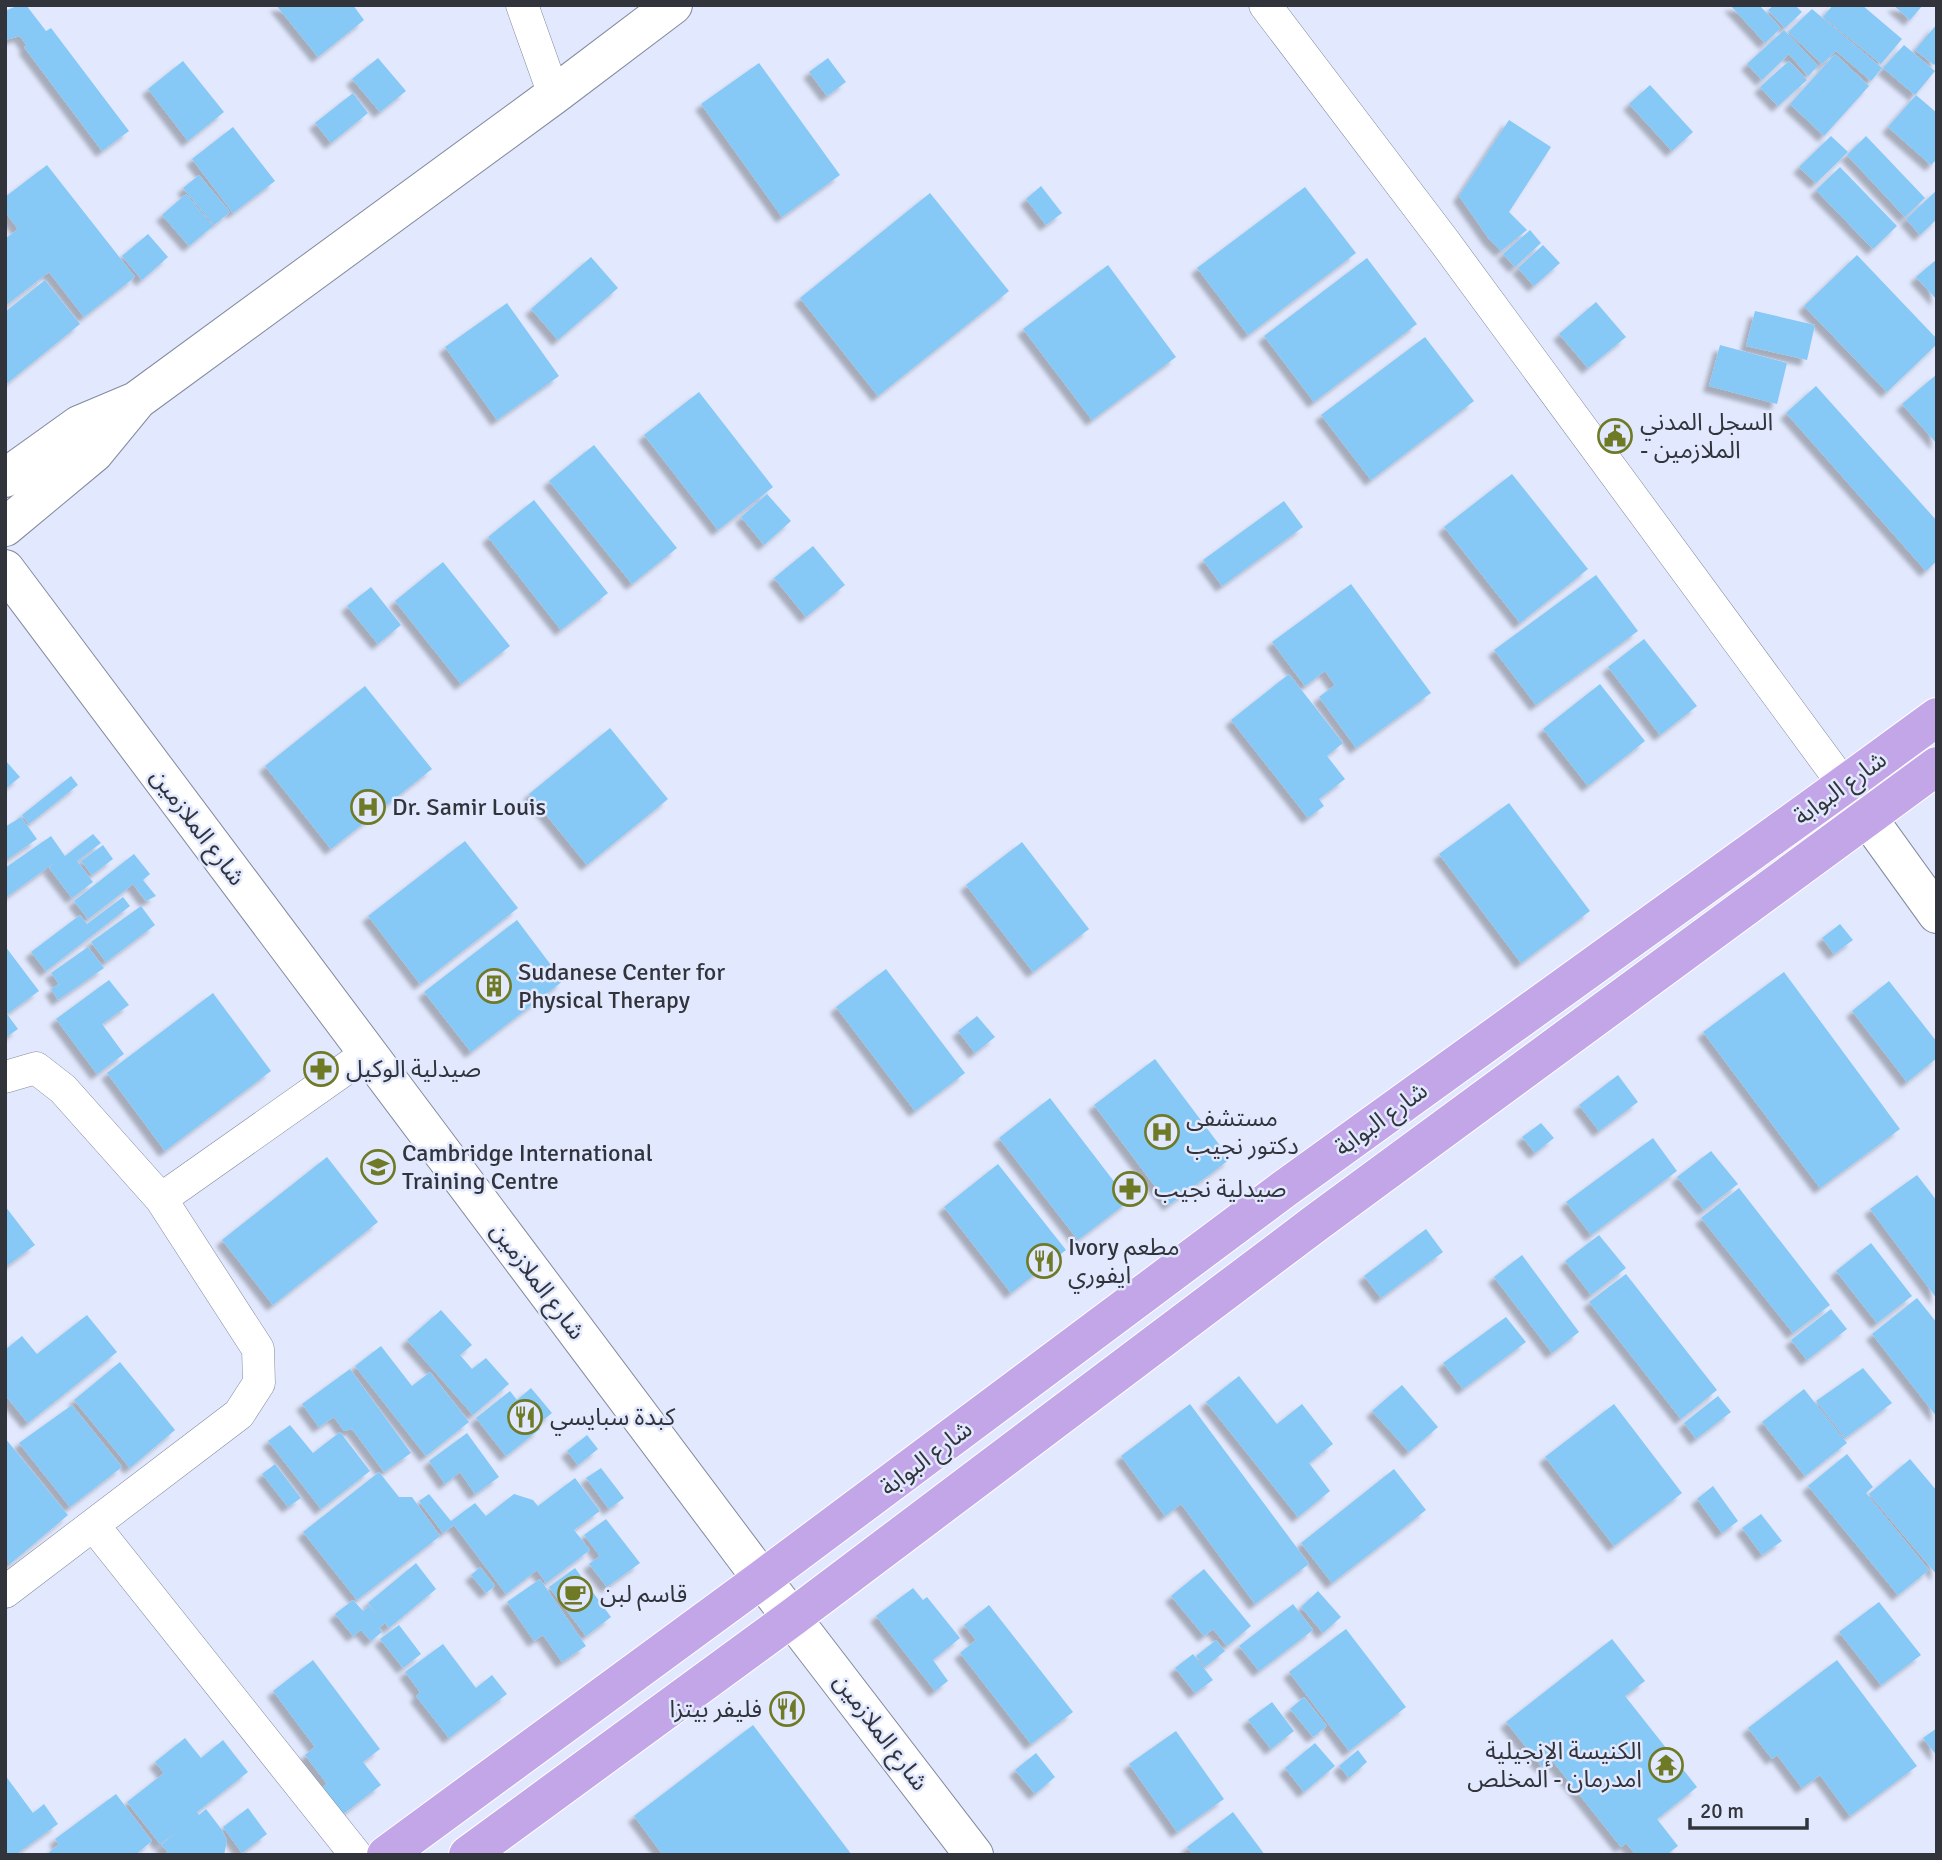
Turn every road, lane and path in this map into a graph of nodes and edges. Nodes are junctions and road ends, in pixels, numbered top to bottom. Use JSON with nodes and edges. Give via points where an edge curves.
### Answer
{"nodes":[{"id":1,"x":522,"y":5,"type":"edge"},
{"id":2,"x":673,"y":5,"type":"edge"},
{"id":3,"x":1265,"y":5,"type":"edge"},
{"id":4,"x":554,"y":94,"type":"junction"},
{"id":5,"x":136,"y":401,"type":"junction"},
{"id":6,"x":5,"y":478,"type":"edge"},
{"id":7,"x":5,"y":527,"type":"edge"},
{"id":8,"x":5,"y":569,"type":"edge"},
{"id":9,"x":20,"y":605,"type":"edge"},
{"id":10,"x":1937,"y":717,"type":"edge"},
{"id":11,"x":1937,"y":766,"type":"edge"},
{"id":12,"x":1844,"y":785,"type":"junction"},
{"id":13,"x":1867,"y":817,"type":"junction"},
{"id":14,"x":1937,"y":914,"type":"edge"},
{"id":15,"x":368,"y":1053,"type":"junction"},
{"id":16,"x":5,"y":1077,"type":"edge"},
{"id":17,"x":161,"y":1199,"type":"junction"},
{"id":18,"x":94,"y":1526,"type":"junction"},
{"id":19,"x":762,"y":1579,"type":"junction"},
{"id":20,"x":5,"y":1592,"type":"edge"},
{"id":21,"x":793,"y":1617,"type":"junction"},
{"id":22,"x":356,"y":1855,"type":"edge"},
{"id":23,"x":386,"y":1855,"type":"edge"},
{"id":24,"x":468,"y":1855,"type":"edge"},
{"id":25,"x":974,"y":1855,"type":"edge"}],
"edges":[{"from":1,"to":4,"type":"street"},
{"from":2,"to":4,"type":"street"},
{"from":3,"to":12,"type":"street"},
{"from":4,"to":5,"type":"street"},
{"from":5,"to":6,"type":"street","via":[[79,425]]},
{"from":5,"to":7,"type":"street","via":[[94,453]]},
{"from":8,"to":9,"type":"street","name":"شارع الملازمين"},
{"from":9,"to":15,"type":"street","name":"شارع الملازمين"},
{"from":10,"to":12,"type":"main road","name":"شارع البوابة"},
{"from":11,"to":13,"type":"main road","name":"شارع البوابة"},
{"from":12,"to":13,"type":"street"},
{"from":12,"to":19,"type":"main road","name":"شارع البوابة","via":[[1284,1189]]},
{"from":13,"to":14,"type":"street"},
{"from":13,"to":21,"type":"main road","name":"شارع البوابة","via":[[1317,1222]]},
{"from":15,"to":17,"type":"street"},
{"from":15,"to":19,"type":"street","name":"شارع الملازمين"},
{"from":16,"to":17,"type":"street","via":[[36,1068],[63,1089]]},
{"from":17,"to":18,"type":"street","via":[[258,1349],[259,1383],[239,1414]]},
{"from":18,"to":20,"type":"street"},
{"from":18,"to":22,"type":"street"},
{"from":19,"to":21,"type":"street","name":"شارع الملازمين"},
{"from":19,"to":23,"type":"main road","name":"شارع البوابة"},
{"from":21,"to":24,"type":"main road","name":"شارع البوابة"},
{"from":21,"to":25,"type":"street","name":"شارع الملازمين"}]}
